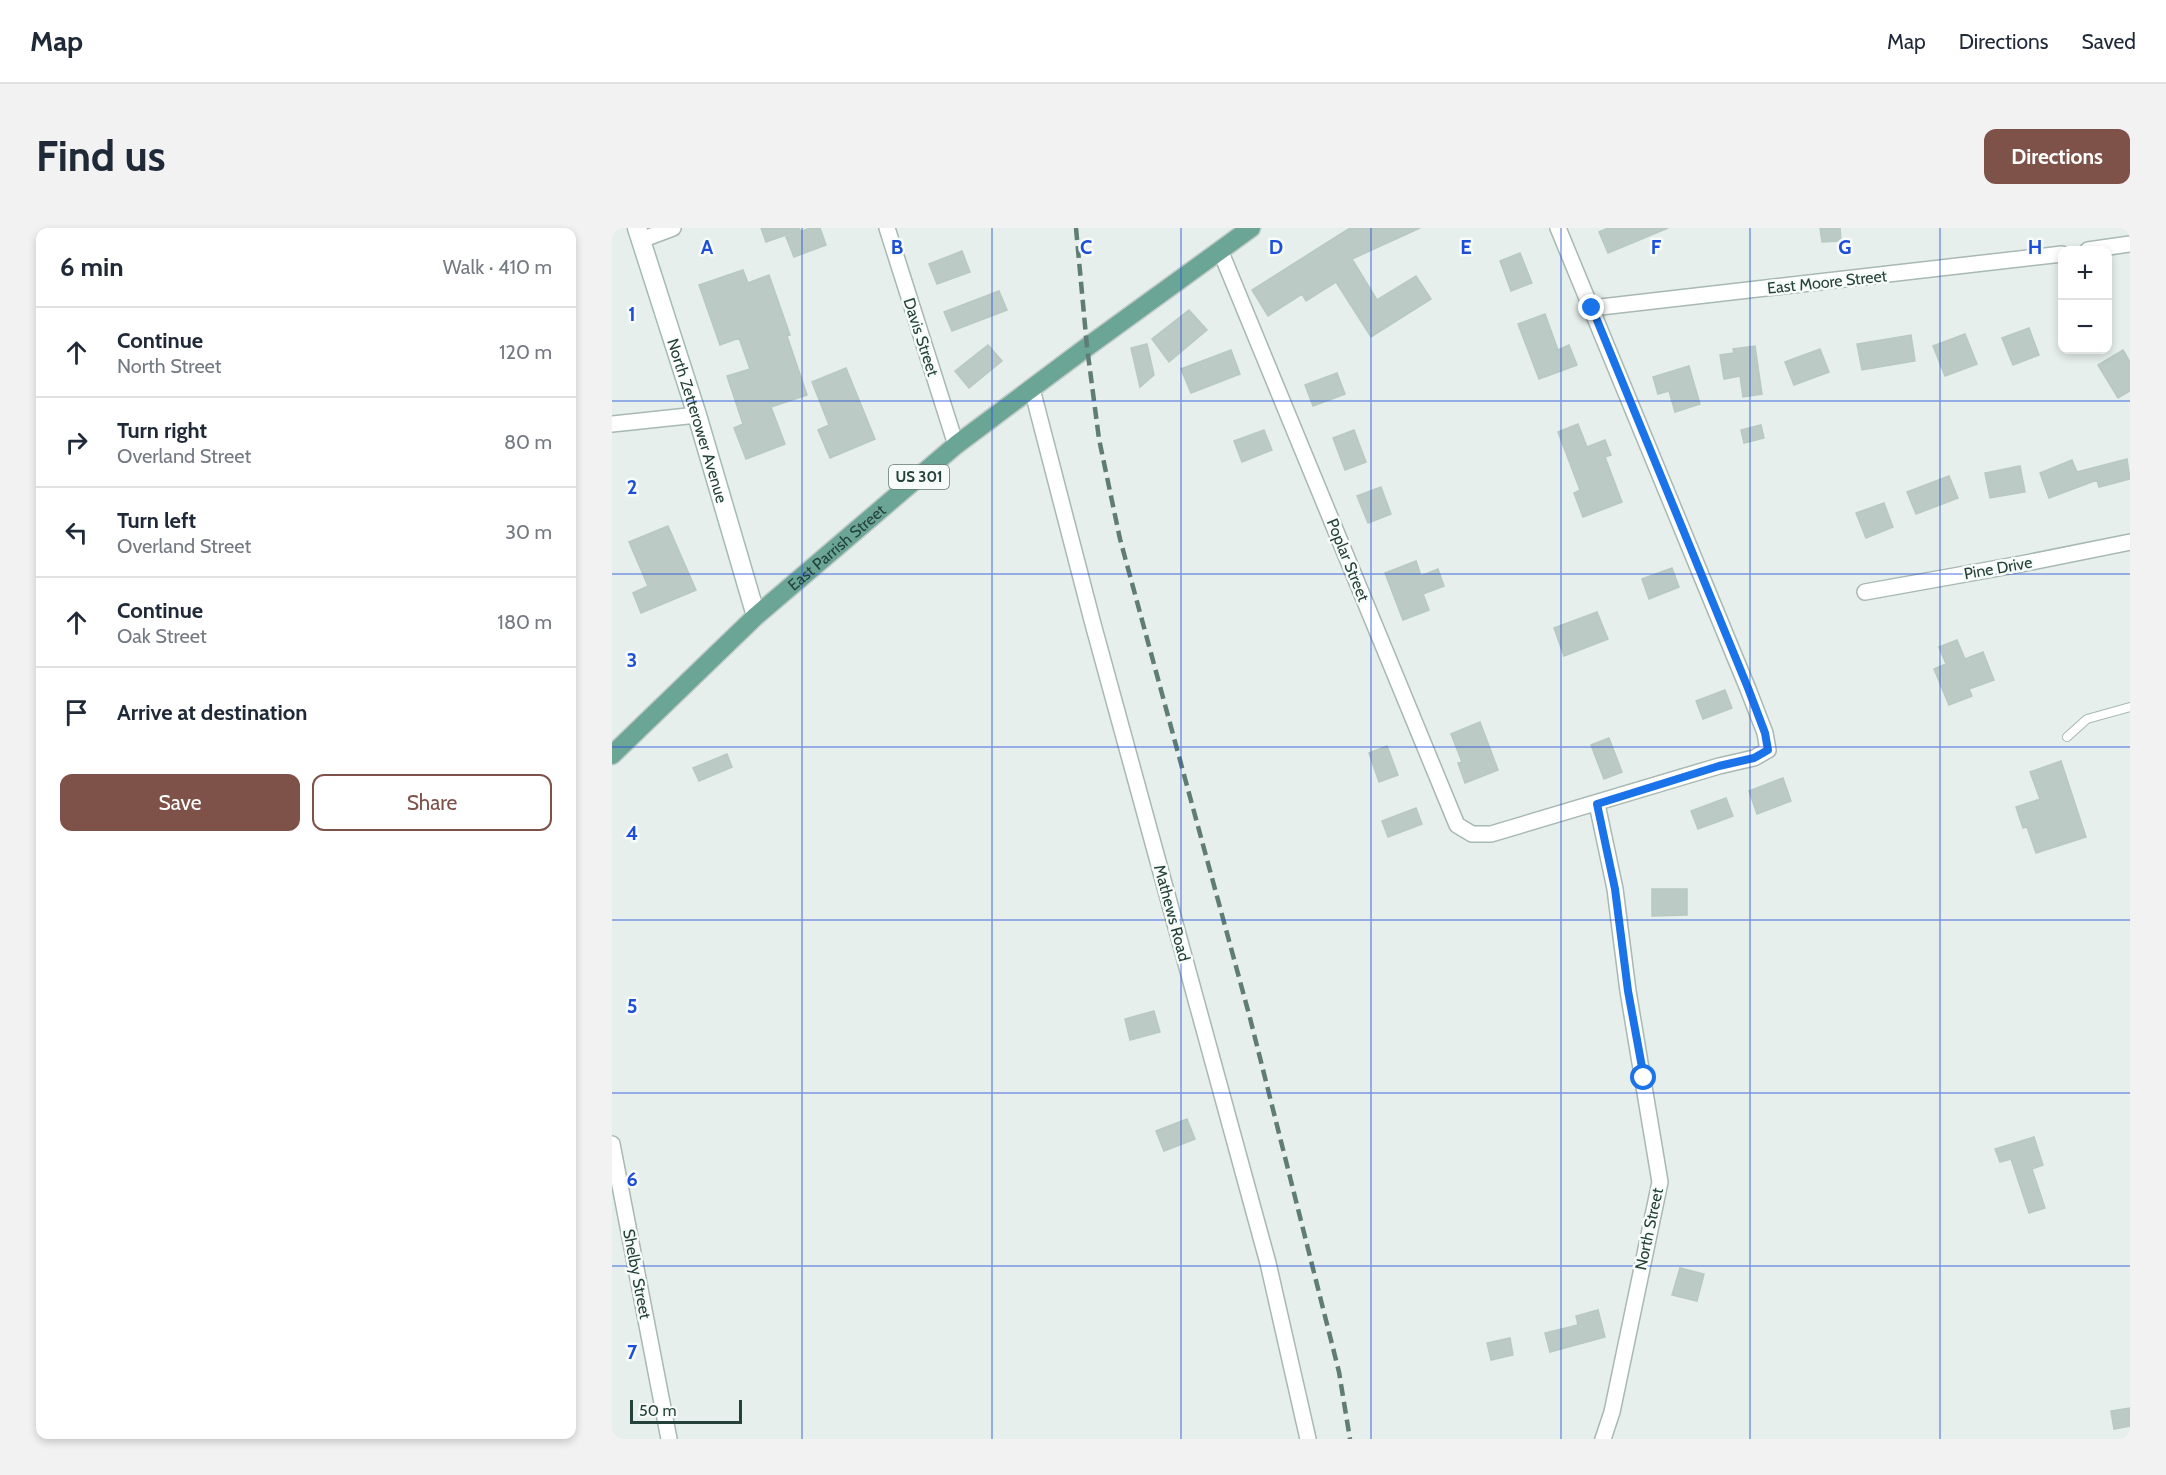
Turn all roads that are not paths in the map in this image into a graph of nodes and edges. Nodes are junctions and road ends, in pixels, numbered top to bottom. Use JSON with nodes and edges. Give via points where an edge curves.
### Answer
{"nodes":[{"id":1,"x":673,"y":228,"type":"edge"},
{"id":2,"x":887,"y":228,"type":"edge"},
{"id":3,"x":1251,"y":228,"type":"edge"},
{"id":4,"x":1558,"y":228,"type":"edge"},
{"id":5,"x":639,"y":234,"type":"edge"},
{"id":6,"x":2130,"y":244,"type":"edge"},
{"id":7,"x":2112,"y":247,"type":"edge"},
{"id":8,"x":1220,"y":250,"type":"junction"},
{"id":9,"x":2058,"y":254,"type":"edge"},
{"id":10,"x":1592,"y":308,"type":"junction"},
{"id":11,"x":1032,"y":389,"type":"junction"},
{"id":12,"x":697,"y":414,"type":"junction"},
{"id":13,"x":612,"y":424,"type":"edge"},
{"id":14,"x":956,"y":445,"type":"junction"},
{"id":15,"x":2130,"y":542,"type":"edge"},
{"id":16,"x":1865,"y":592,"type":"dead end"},
{"id":17,"x":756,"y":616,"type":"junction"},
{"id":18,"x":2130,"y":707,"type":"edge"},
{"id":19,"x":2067,"y":737,"type":"dead end"},
{"id":20,"x":612,"y":755,"type":"edge"},
{"id":21,"x":1597,"y":804,"type":"junction"},
{"id":22,"x":612,"y":1144,"type":"edge"},
{"id":23,"x":669,"y":1439,"type":"edge"},
{"id":24,"x":1308,"y":1439,"type":"edge"},
{"id":25,"x":1603,"y":1439,"type":"edge"}],
"edges":[{"from":1,"to":5,"type":"street"},
{"from":2,"to":14,"type":"street","name":"Davis Street"},
{"from":3,"to":8,"type":"main road","name":"East Parrish Street","number":"US 301"},
{"from":4,"to":10,"type":"street"},
{"from":5,"to":12,"type":"street","name":"North Zetterower Avenue"},
{"from":6,"to":7,"type":"street"},
{"from":8,"to":11,"type":"main road","name":"East Parrish Street","number":"US 301"},
{"from":8,"to":21,"type":"street","name":"Poplar Street","via":[[1457,825],[1472,834],[1491,834]]},
{"from":9,"to":10,"type":"street","name":"East Moore Street"},
{"from":10,"to":21,"type":"street","name":"Poplar Street","via":[[1748,688],[1768,750],[1754,758]]},
{"from":11,"to":14,"type":"main road","name":"East Parrish Street","number":"US 301"},
{"from":11,"to":24,"type":"street","name":"Mathews Road","via":[[1268,1263]]},
{"from":12,"to":13,"type":"street"},
{"from":12,"to":17,"type":"street","name":"North Zetterower Avenue"},
{"from":14,"to":17,"type":"main road","name":"East Parrish Street","number":"US 301"},
{"from":15,"to":16,"type":"street","name":"Pine Drive"},
{"from":17,"to":20,"type":"main road","name":"East Parrish Street","number":"US 301"},
{"from":18,"to":19,"type":"lane","via":[[2087,719]]},
{"from":21,"to":25,"type":"street","name":"North Street","via":[[1615,889],[1660,1182]]},
{"from":22,"to":23,"type":"street","name":"Shelby Street"}]}
